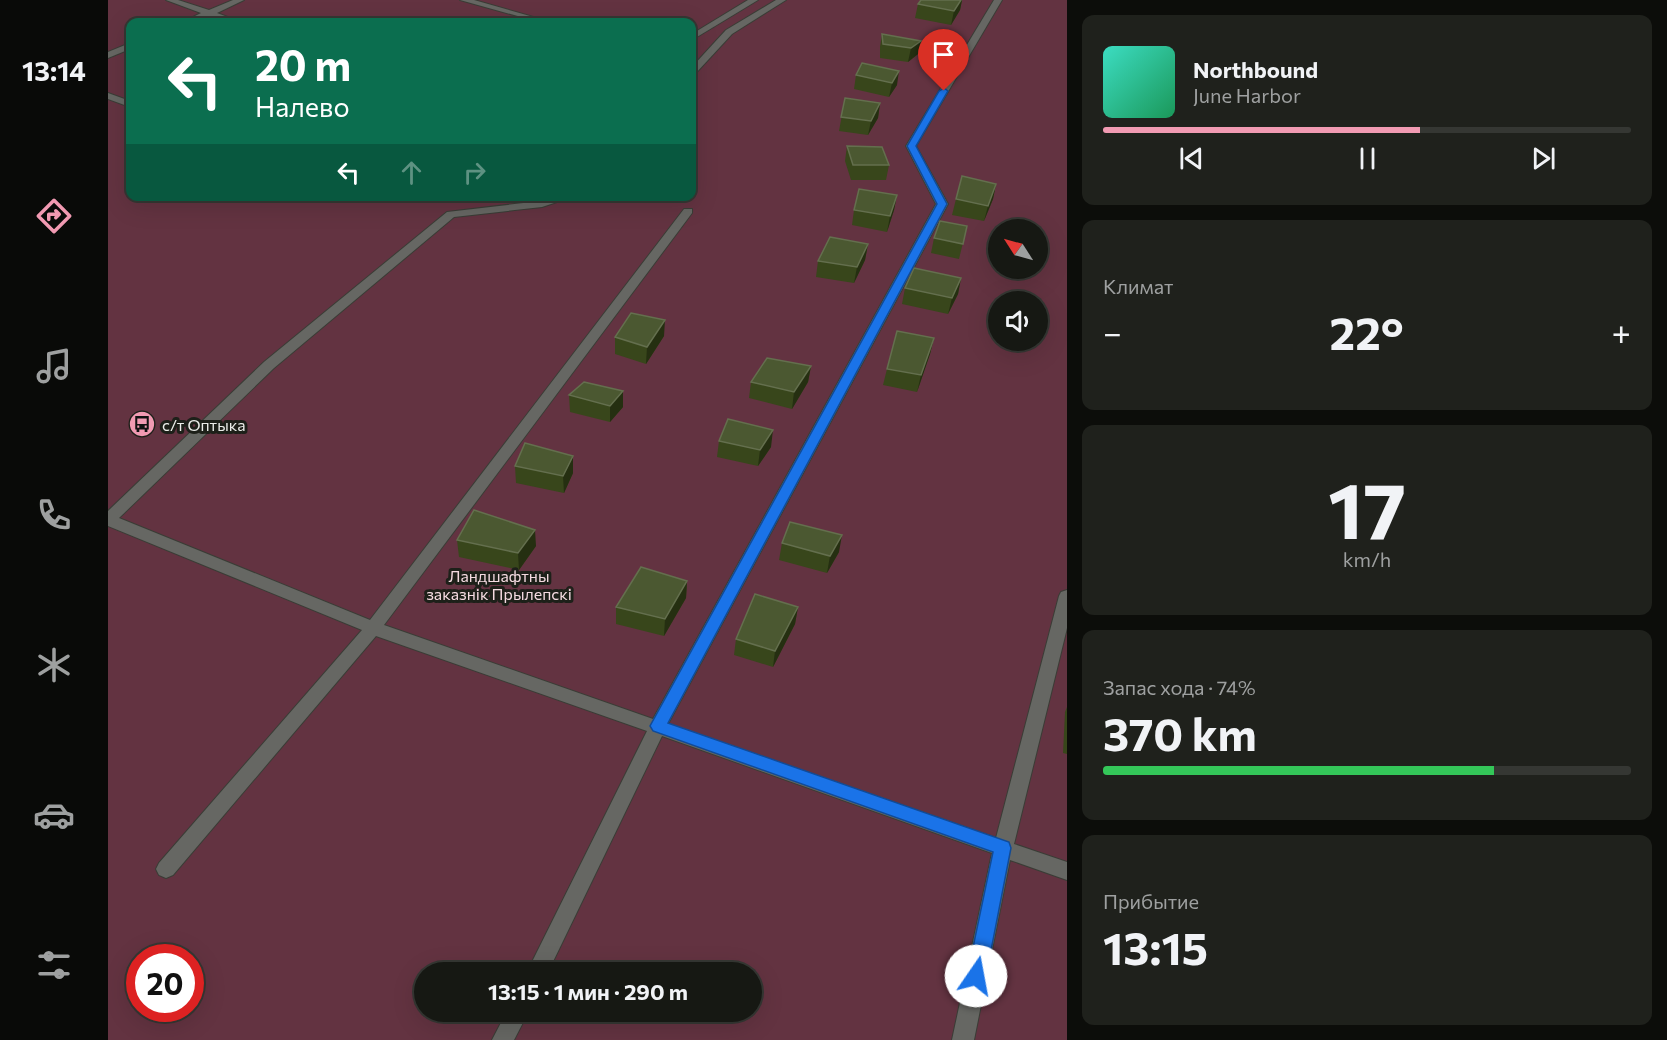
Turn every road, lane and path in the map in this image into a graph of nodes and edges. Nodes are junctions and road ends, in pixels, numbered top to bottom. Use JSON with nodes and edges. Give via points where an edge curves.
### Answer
{"nodes":[{"id":1,"x":170,"y":0,"type":"edge"},
{"id":2,"x":240,"y":0,"type":"edge"},
{"id":3,"x":464,"y":0,"type":"edge"},
{"id":4,"x":754,"y":0,"type":"edge"},
{"id":5,"x":782,"y":0,"type":"edge"},
{"id":6,"x":998,"y":0,"type":"edge"},
{"id":7,"x":209,"y":14,"type":"junction"},
{"id":8,"x":198,"y":18,"type":"edge"},
{"id":9,"x":223,"y":18,"type":"edge"},
{"id":10,"x":532,"y":18,"type":"edge"},
{"id":11,"x":696,"y":35,"type":"edge"},
{"id":12,"x":126,"y":48,"type":"edge"},
{"id":13,"x":108,"y":55,"type":"edge"},
{"id":14,"x":696,"y":68,"type":"edge"},
{"id":15,"x":108,"y":96,"type":"edge"},
{"id":16,"x":126,"y":103,"type":"edge"},
{"id":17,"x":552,"y":201,"type":"edge"},
{"id":18,"x":688,"y":211,"type":"dead end"},
{"id":19,"x":108,"y":520,"type":"edge"},
{"id":20,"x":1067,"y":596,"type":"edge"},
{"id":21,"x":373,"y":627,"type":"junction"},
{"id":22,"x":658,"y":726,"type":"junction"},
{"id":23,"x":1003,"y":848,"type":"junction"},
{"id":24,"x":166,"y":869,"type":"dead end"},
{"id":25,"x":1067,"y":871,"type":"edge"},
{"id":26,"x":542,"y":962,"type":"edge"},
{"id":27,"x":512,"y":1022,"type":"edge"},
{"id":28,"x":503,"y":1040,"type":"edge"},
{"id":29,"x":963,"y":1040,"type":"edge"}],
"edges":[{"from":1,"to":7,"type":"street"},
{"from":2,"to":7,"type":"street"},
{"from":3,"to":10,"type":"street"},
{"from":4,"to":11,"type":"street"},
{"from":5,"to":14,"type":"street","via":[[729,32]]},
{"from":6,"to":22,"type":"street","via":[[911,146],[942,204]]},
{"from":7,"to":8,"type":"street"},
{"from":7,"to":9,"type":"street"},
{"from":12,"to":13,"type":"street"},
{"from":15,"to":16,"type":"street"},
{"from":17,"to":19,"type":"street","via":[[451,214],[269,365]]},
{"from":18,"to":21,"type":"street"},
{"from":19,"to":21,"type":"street"},
{"from":20,"to":23,"type":"street"},
{"from":21,"to":22,"type":"street"},
{"from":21,"to":24,"type":"street"},
{"from":22,"to":23,"type":"street"},
{"from":22,"to":26,"type":"street"},
{"from":23,"to":25,"type":"street"},
{"from":23,"to":29,"type":"street"},
{"from":27,"to":28,"type":"street"}]}
